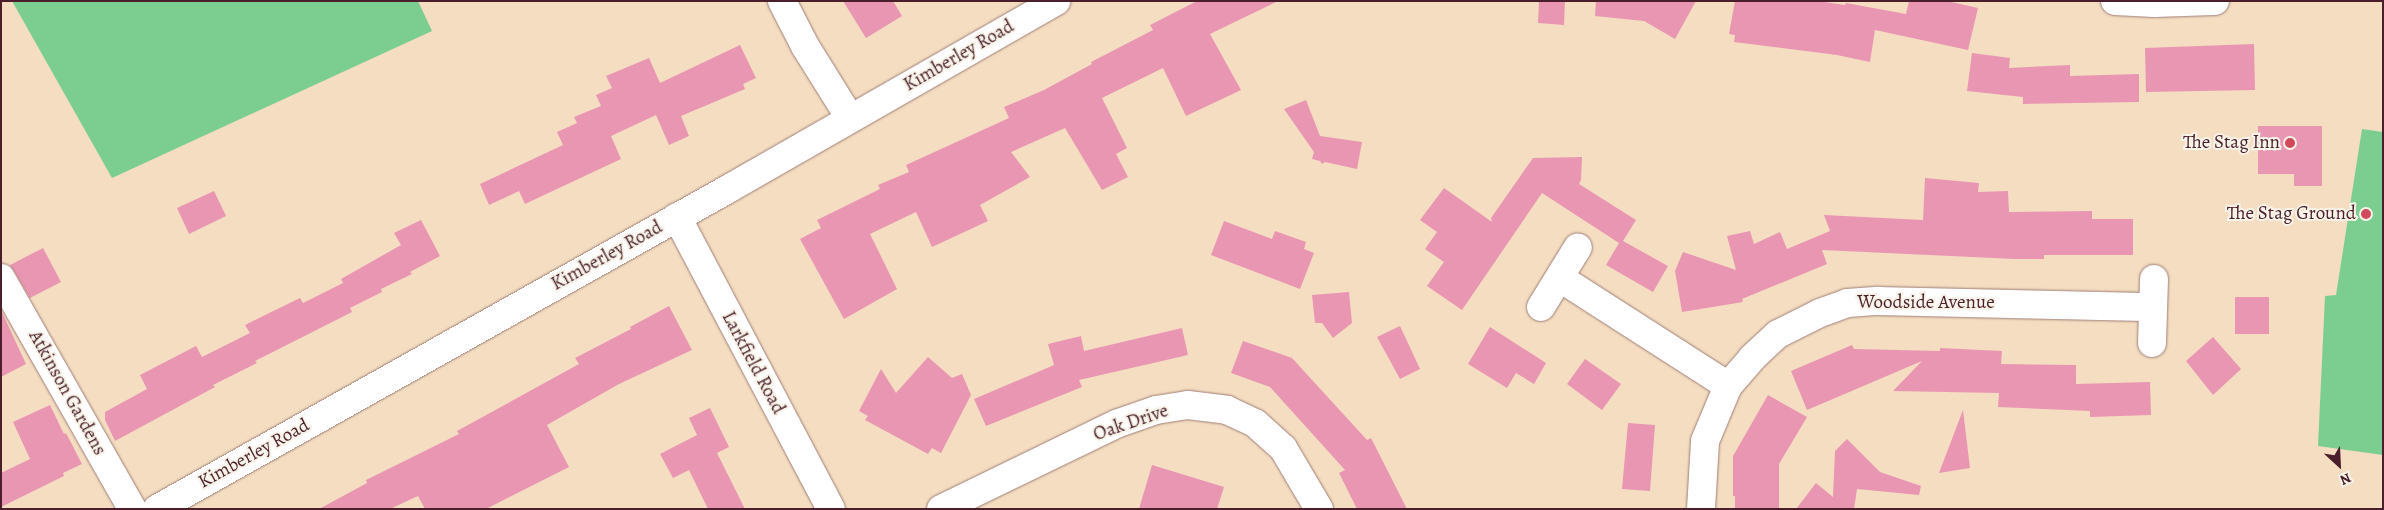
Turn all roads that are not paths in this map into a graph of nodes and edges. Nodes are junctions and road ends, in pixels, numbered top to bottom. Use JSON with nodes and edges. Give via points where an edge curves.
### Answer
{"nodes":[{"id":1,"x":782,"y":1,"type":"edge"},
{"id":2,"x":1056,"y":1,"type":"edge"},
{"id":3,"x":2115,"y":1,"type":"edge"},
{"id":4,"x":2215,"y":1,"type":"edge"},
{"id":5,"x":850,"y":118,"type":"junction"},
{"id":6,"x":677,"y":217,"type":"junction"},
{"id":7,"x":1578,"y":248,"type":"dead end"},
{"id":8,"x":1,"y":278,"type":"edge"},
{"id":9,"x":1560,"y":278,"type":"junction"},
{"id":10,"x":2154,"y":279,"type":"dead end"},
{"id":11,"x":2153,"y":307,"type":"junction"},
{"id":12,"x":1541,"y":308,"type":"dead end"},
{"id":13,"x":2152,"y":343,"type":"dead end"},
{"id":14,"x":1728,"y":386,"type":"junction"},
{"id":15,"x":132,"y":509,"type":"edge"},
{"id":16,"x":157,"y":509,"type":"edge"},
{"id":17,"x":831,"y":509,"type":"edge"},
{"id":18,"x":941,"y":509,"type":"edge"},
{"id":19,"x":1319,"y":509,"type":"edge"},
{"id":20,"x":1701,"y":509,"type":"edge"}],
"edges":[{"from":1,"to":5,"type":"street","via":[[805,46]]},
{"from":2,"to":5,"type":"street","name":"Kimberley Road"},
{"from":3,"to":4,"type":"street","via":[[2154,4]]},
{"from":5,"to":6,"type":"street","name":"Kimberley Road"},
{"from":6,"to":16,"type":"street","name":"Kimberley Road"},
{"from":6,"to":17,"type":"street","name":"Larkfield Road"},
{"from":7,"to":9,"type":"street"},
{"from":8,"to":15,"type":"street","name":"Atkinson Gardens"},
{"from":9,"to":12,"type":"street"},
{"from":9,"to":14,"type":"street"},
{"from":10,"to":11,"type":"street"},
{"from":11,"to":13,"type":"street"},
{"from":11,"to":14,"type":"street","name":"Woodside Avenue","via":[[1846,303],[1820,312],[1778,334]]},
{"from":14,"to":20,"type":"street","name":"Woodside Avenue","via":[[1705,441]]},
{"from":18,"to":19,"type":"street","name":"Oak Drive","via":[[1116,424],[1156,410],[1188,405],[1226,410],[1254,423],[1284,448]]}]}
